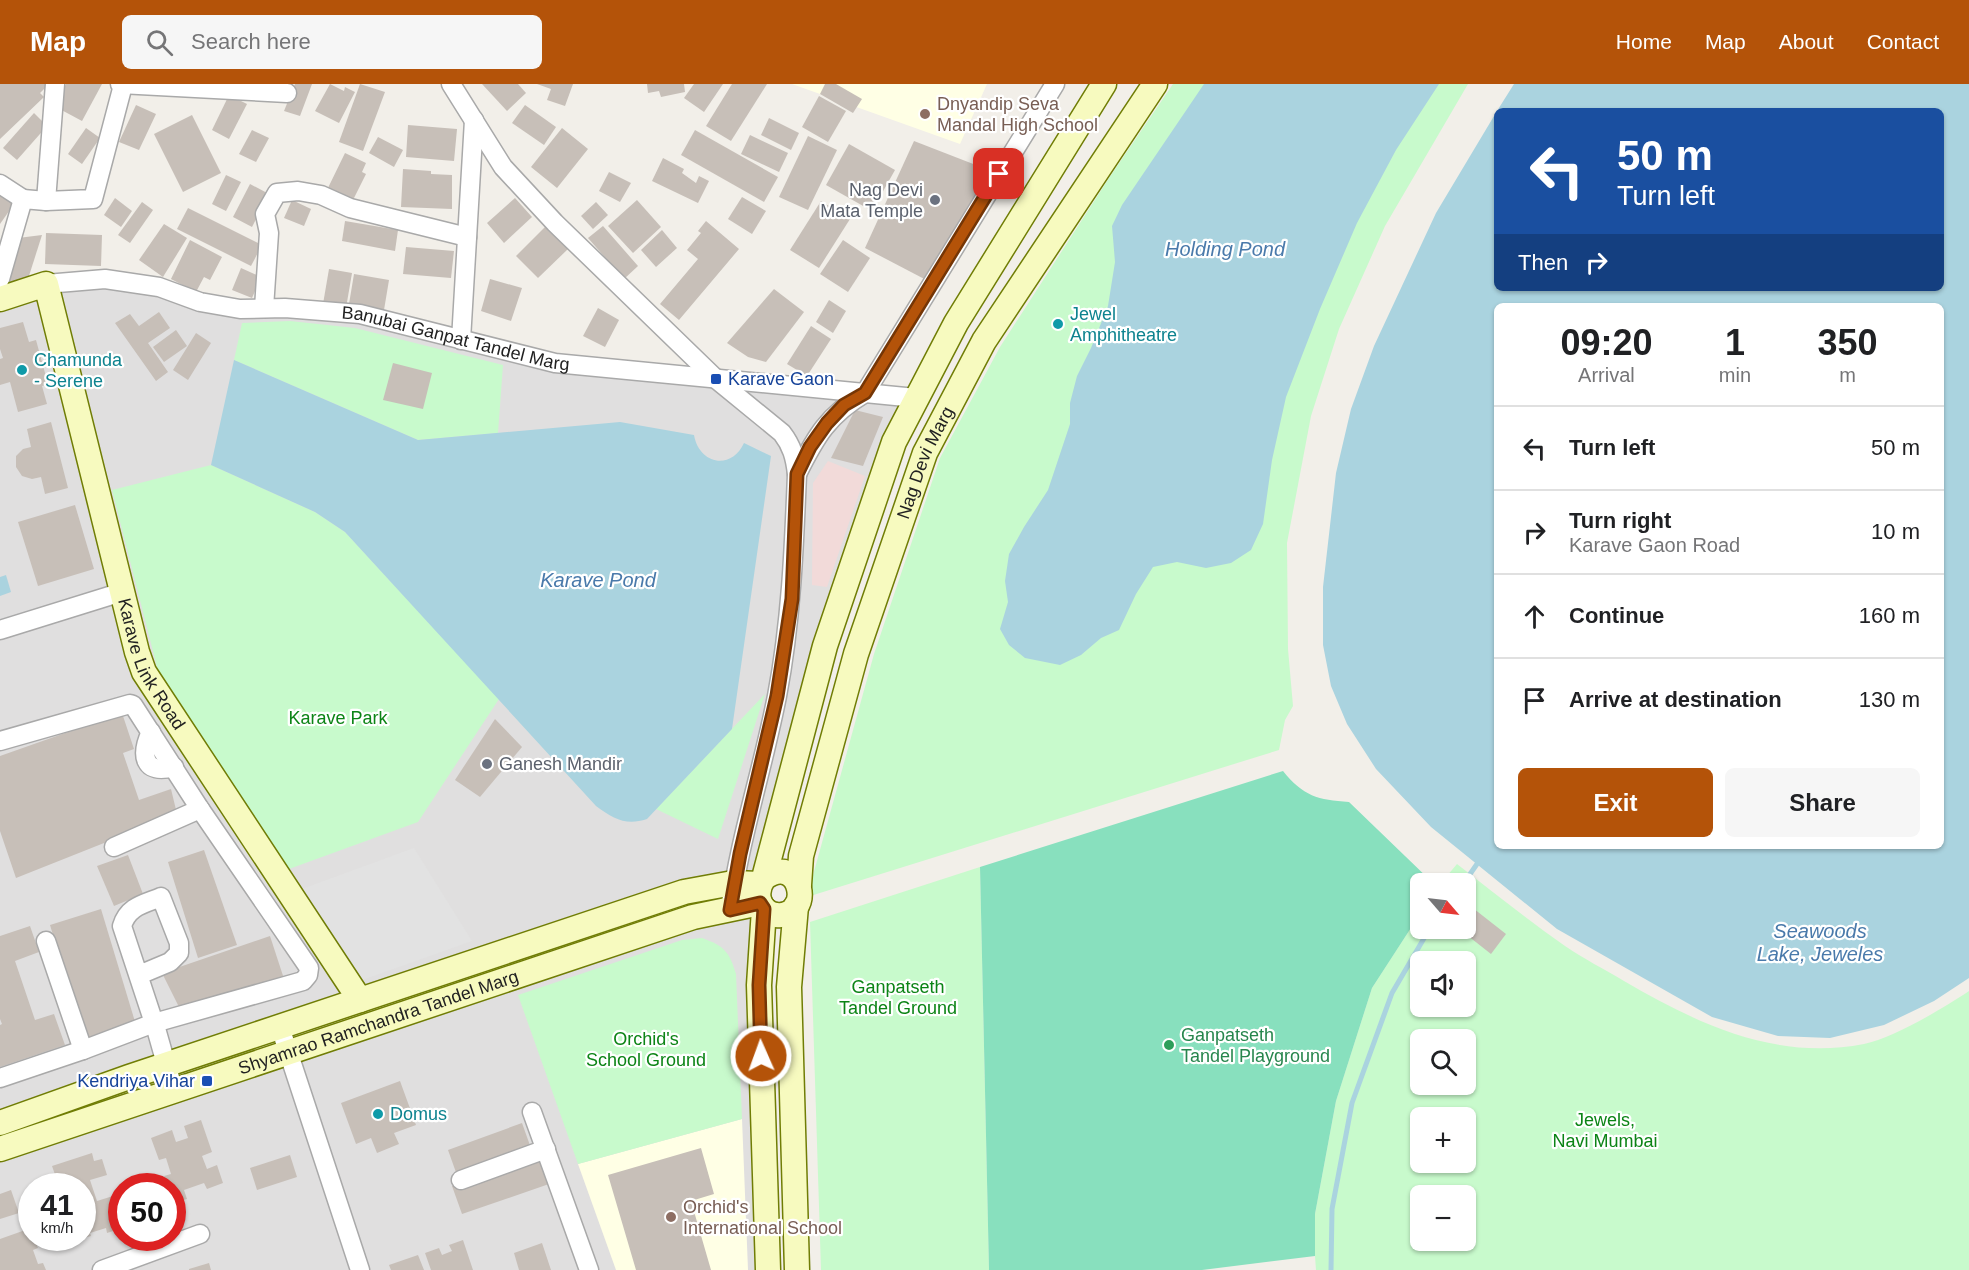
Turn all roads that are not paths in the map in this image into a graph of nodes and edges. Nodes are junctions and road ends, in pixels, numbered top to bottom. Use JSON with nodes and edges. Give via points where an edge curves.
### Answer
{"nodes":[{"id":1,"x":55,"y":84,"type":"edge"},
{"id":2,"x":451,"y":84,"type":"edge"},
{"id":3,"x":1055,"y":84,"type":"edge"},
{"id":4,"x":1104,"y":84,"type":"edge"},
{"id":5,"x":1155,"y":84,"type":"edge"},
{"id":6,"x":121,"y":85,"type":"edge"},
{"id":7,"x":287,"y":93,"type":"dead end"},
{"id":8,"x":474,"y":120,"type":"junction"},
{"id":9,"x":0,"y":184,"type":"edge"},
{"id":10,"x":23,"y":199,"type":"junction"},
{"id":11,"x":46,"y":201,"type":"junction"},
{"id":12,"x":467,"y":237,"type":"junction"},
{"id":13,"x":0,"y":279,"type":"edge"},
{"id":14,"x":46,"y":284,"type":"junction"},
{"id":15,"x":0,"y":299,"type":"edge"},
{"id":16,"x":264,"y":308,"type":"junction"},
{"id":17,"x":461,"y":340,"type":"junction"},
{"id":18,"x":716,"y":379,"type":"junction"},
{"id":19,"x":865,"y":393,"type":"junction"},
{"id":20,"x":916,"y":398,"type":"junction"},
{"id":21,"x":797,"y":474,"type":"junction"},
{"id":22,"x":122,"y":592,"type":"junction"},
{"id":23,"x":0,"y":630,"type":"edge"},
{"id":24,"x":0,"y":741,"type":"edge"},
{"id":25,"x":200,"y":809,"type":"junction"},
{"id":26,"x":114,"y":847,"type":"dead end"},
{"id":27,"x":734,"y":883,"type":"junction"},
{"id":28,"x":762,"y":894,"type":"junction"},
{"id":29,"x":797,"y":896,"type":"junction"},
{"id":30,"x":730,"y":910,"type":"junction"},
{"id":31,"x":46,"y":941,"type":"dead end"},
{"id":32,"x":139,"y":975,"type":"dead end"},
{"id":33,"x":360,"y":1000,"type":"junction"},
{"id":34,"x":154,"y":1023,"type":"junction"},
{"id":35,"x":280,"y":1027,"type":"junction"},
{"id":36,"x":82,"y":1050,"type":"junction"},
{"id":37,"x":289,"y":1053,"type":"junction"},
{"id":38,"x":166,"y":1065,"type":"junction"},
{"id":39,"x":0,"y":1078,"type":"edge"},
{"id":40,"x":174,"y":1092,"type":"junction"},
{"id":41,"x":532,"y":1112,"type":"dead end"},
{"id":42,"x":0,"y":1123,"type":"edge"},
{"id":43,"x":0,"y":1149,"type":"edge"},
{"id":44,"x":546,"y":1149,"type":"junction"},
{"id":45,"x":461,"y":1180,"type":"dead end"},
{"id":46,"x":200,"y":1234,"type":"dead end"},
{"id":47,"x":102,"y":1270,"type":"edge"},
{"id":48,"x":360,"y":1270,"type":"edge"},
{"id":49,"x":590,"y":1270,"type":"edge"},
{"id":50,"x":768,"y":1270,"type":"edge"},
{"id":51,"x":797,"y":1270,"type":"edge"}],
"edges":[{"from":1,"to":11,"type":"street"},
{"from":2,"to":8,"type":"street"},
{"from":3,"to":19,"type":"street"},
{"from":4,"to":20,"type":"main road","name":"Nag Devi Marg","via":[[956,323]]},
{"from":5,"to":29,"type":"main road","name":"Nag Devi Marg","via":[[984,341],[925,453],[856,654],[801,856]]},
{"from":6,"to":7,"type":"street"},
{"from":6,"to":11,"type":"street","via":[[93,199]]},
{"from":8,"to":12,"type":"street"},
{"from":8,"to":18,"type":"street","via":[[503,167],[555,223]]},
{"from":9,"to":10,"type":"street"},
{"from":10,"to":11,"type":"street"},
{"from":10,"to":13,"type":"street"},
{"from":12,"to":16,"type":"street","via":[[350,208],[321,195],[277,193],[265,214],[269,233]]},
{"from":12,"to":17,"type":"street"},
{"from":14,"to":15,"type":"main road","name":"Banubai Ganpat Tandel Marg"},
{"from":14,"to":16,"type":"street","name":"Banubai Ganpat Tandel Marg","via":[[105,279],[159,287],[200,303]]},
{"from":14,"to":22,"type":"main road","name":"Karave Link Road"},
{"from":16,"to":17,"type":"street","name":"Banubai Ganpat Tandel Marg","via":[[360,314]]},
{"from":17,"to":18,"type":"street","name":"Banubai Ganpat Tandel Marg","via":[[555,363]]},
{"from":18,"to":19,"type":"street","name":"Banubai Ganpat Tandel Marg"},
{"from":18,"to":21,"type":"street","via":[[782,433],[790,444]]},
{"from":19,"to":20,"type":"street","name":"Banubai Ganpat Tandel Marg"},
{"from":19,"to":21,"type":"street","via":[[844,405],[827,423]]},
{"from":20,"to":28,"type":"main road","name":"Nag Devi Marg","via":[[894,442],[825,646]]},
{"from":21,"to":27,"type":"street","via":[[792,599],[777,696]]},
{"from":22,"to":23,"type":"street"},
{"from":22,"to":33,"type":"main road","name":"Karave Link Road","via":[[144,672]]},
{"from":24,"to":25,"type":"street","via":[[130,704]]},
{"from":25,"to":26,"type":"street"},
{"from":25,"to":34,"type":"street","via":[[309,968],[309,975],[303,981]]},
{"from":27,"to":28,"type":"main road","name":"Shyamrao Ramchandra Tandel Marg"},
{"from":27,"to":30,"type":"street"},
{"from":27,"to":33,"type":"main road","name":"Shyamrao Ramchandra Tandel Marg","via":[[684,892]]},
{"from":28,"to":29,"type":"main road","via":[[777,915],[784,915]]},
{"from":28,"to":29,"type":"main road","via":[[776,872],[783,872],[795,879]]},
{"from":28,"to":30,"type":"main road","name":"Shyamrao Ramchandra Tandel Marg"},
{"from":28,"to":50,"type":"main road","name":"Nag Devi Marg","via":[[759,985]]},
{"from":29,"to":51,"type":"main road","name":"Nag Devi Marg","via":[[789,987]]},
{"from":30,"to":37,"type":"main road","name":"Shyamrao Ramchandra Tandel Marg","via":[[693,917]]},
{"from":31,"to":36,"type":"street"},
{"from":32,"to":34,"type":"street"},
{"from":33,"to":35,"type":"main road","name":"Shyamrao Ramchandra Tandel Marg"},
{"from":34,"to":36,"type":"street"},
{"from":34,"to":38,"type":"street"},
{"from":35,"to":37,"type":"street"},
{"from":35,"to":38,"type":"main road","name":"Shyamrao Ramchandra Tandel Marg"},
{"from":36,"to":39,"type":"street"},
{"from":37,"to":40,"type":"main road","name":"Shyamrao Ramchandra Tandel Marg"},
{"from":37,"to":48,"type":"street"},
{"from":38,"to":40,"type":"street"},
{"from":38,"to":42,"type":"main road","name":"Shyamrao Ramchandra Tandel Marg"},
{"from":40,"to":43,"type":"main road","name":"Shyamrao Ramchandra Tandel Marg"},
{"from":41,"to":44,"type":"street"},
{"from":44,"to":45,"type":"street"},
{"from":44,"to":49,"type":"street"},
{"from":46,"to":47,"type":"street"}]}
